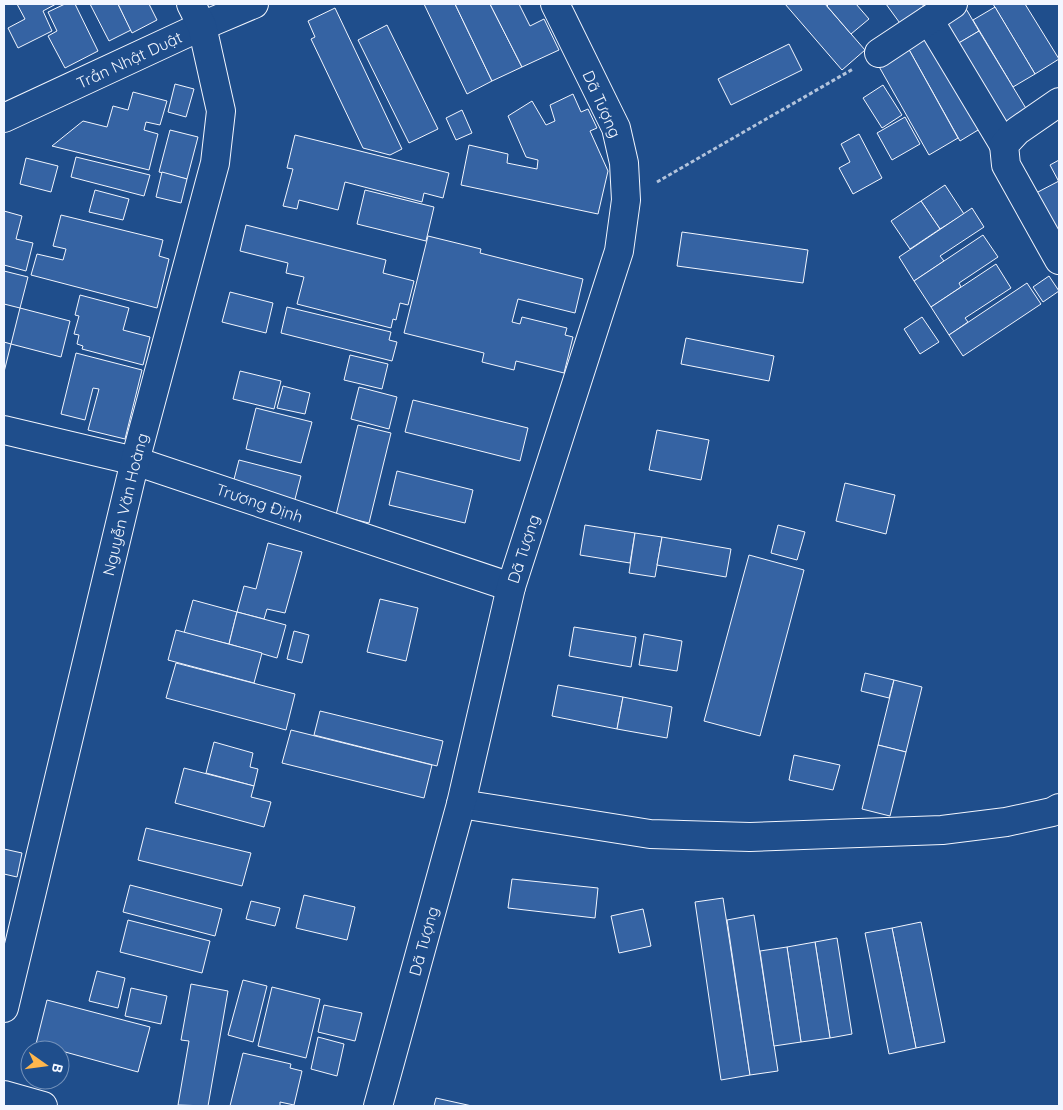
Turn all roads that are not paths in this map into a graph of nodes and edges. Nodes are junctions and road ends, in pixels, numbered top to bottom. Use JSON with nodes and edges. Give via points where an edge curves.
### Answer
{"nodes":[{"id":1,"x":254,"y":4,"type":"edge"},
{"id":2,"x":556,"y":4,"type":"edge"},
{"id":3,"x":953,"y":4,"type":"edge"},
{"id":4,"x":197,"y":15,"type":"edge"},
{"id":5,"x":928,"y":20,"type":"junction"},
{"id":6,"x":879,"y":53,"type":"road end"},
{"id":7,"x":1059,"y":102,"type":"edge"},
{"id":8,"x":4,"y":118,"type":"edge"},
{"id":9,"x":1004,"y":145,"type":"junction"},
{"id":10,"x":1059,"y":260,"type":"edge"},
{"id":11,"x":4,"y":430,"type":"edge"},
{"id":12,"x":135,"y":461,"type":"junction"},
{"id":13,"x":511,"y":587,"type":"junction"},
{"id":14,"x":461,"y":804,"type":"junction"},
{"id":15,"x":1057,"y":812,"type":"edge"},
{"id":16,"x":4,"y":1008,"type":"edge"},
{"id":17,"x":4,"y":1095,"type":"edge"},
{"id":18,"x":43,"y":1106,"type":"edge"},
{"id":19,"x":378,"y":1106,"type":"edge"}],
"edges":[{"from":1,"to":4,"type":"street","name":"Trần Nhật Duật"},
{"from":2,"to":13,"type":"street","name":"Dã Tượng","via":[[616,128],[624,163],[626,200],[620,251]]},
{"from":3,"to":5,"type":"street"},
{"from":4,"to":8,"type":"street","name":"Trần Nhật Duật"},
{"from":4,"to":12,"type":"street","name":"Nguyễn Văn Hoàng","via":[[221,112],[215,163]]},
{"from":5,"to":6,"type":"street"},
{"from":5,"to":9,"type":"street"},
{"from":7,"to":9,"type":"street","via":[[1017,131]]},
{"from":9,"to":10,"type":"street","via":[[1006,165]]},
{"from":11,"to":12,"type":"street","name":"Trương Định"},
{"from":12,"to":13,"type":"street","name":"Trương Định"},
{"from":12,"to":16,"type":"street","name":"Nguyễn Văn Hoàng"},
{"from":13,"to":14,"type":"street","name":"Dã Tượng"},
{"from":14,"to":15,"type":"street","via":[[650,834],[750,837],[942,830]]},
{"from":14,"to":19,"type":"street","name":"Dã Tượng"},
{"from":17,"to":18,"type":"street"}]}
